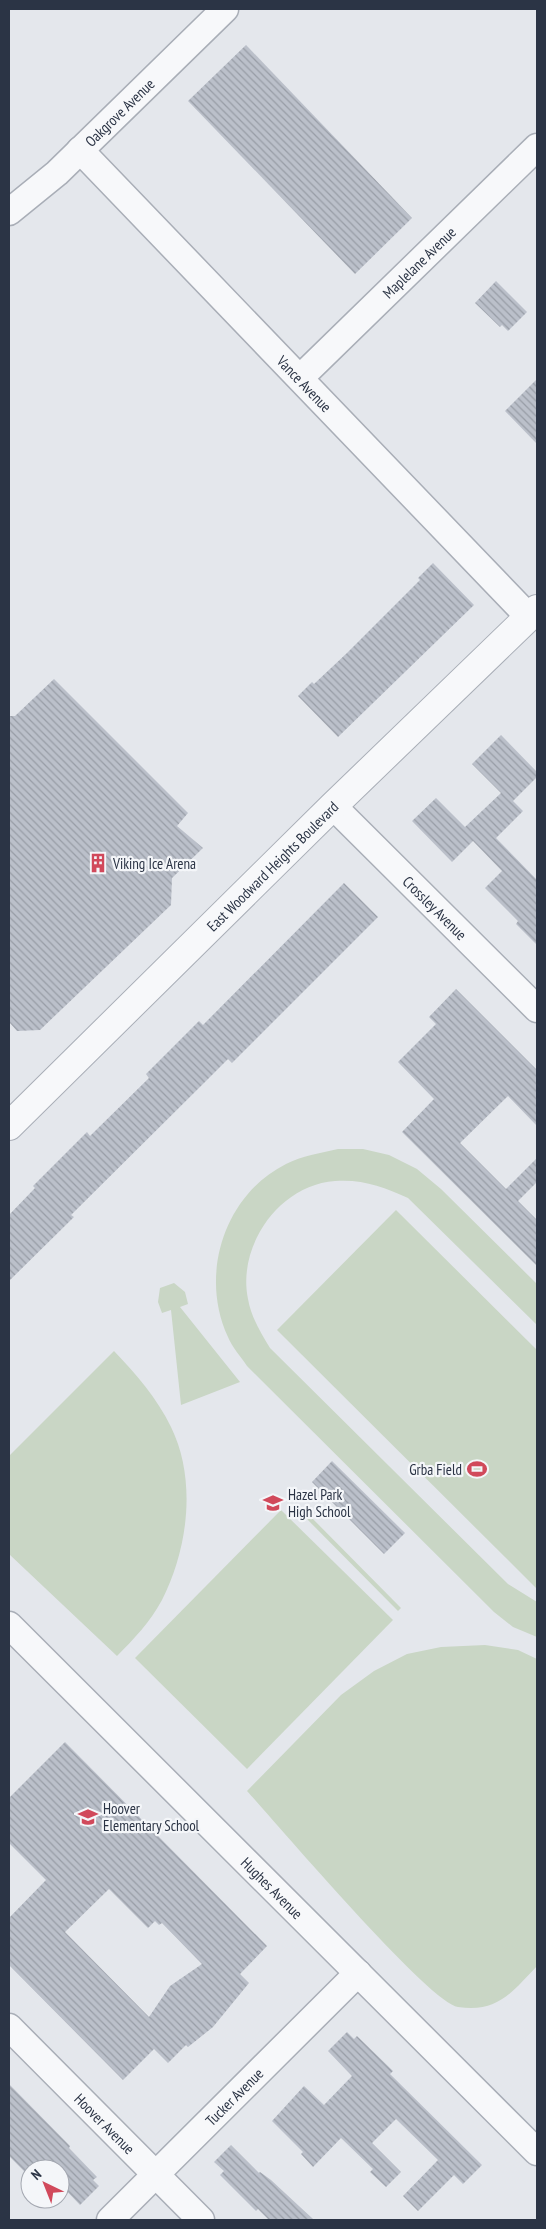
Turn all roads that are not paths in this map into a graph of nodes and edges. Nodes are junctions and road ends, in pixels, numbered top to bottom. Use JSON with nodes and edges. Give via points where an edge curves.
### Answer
{"nodes":[{"id":1,"x":225,"y":9,"type":"edge"},
{"id":2,"x":537,"y":147,"type":"edge"},
{"id":3,"x":80,"y":150,"type":"junction"},
{"id":4,"x":9,"y":212,"type":"edge"},
{"id":5,"x":300,"y":378,"type":"junction"},
{"id":6,"x":533,"y":613,"type":"edge"},
{"id":7,"x":333,"y":806,"type":"junction"},
{"id":8,"x":537,"y":1009,"type":"edge"},
{"id":9,"x":9,"y":1126,"type":"edge"},
{"id":10,"x":9,"y":1625,"type":"edge"},
{"id":11,"x":358,"y":1973,"type":"junction"},
{"id":12,"x":9,"y":2027,"type":"edge"},
{"id":13,"x":537,"y":2152,"type":"edge"},
{"id":14,"x":156,"y":2175,"type":"junction"},
{"id":15,"x":110,"y":2220,"type":"edge"},
{"id":16,"x":201,"y":2220,"type":"edge"}],
"edges":[{"from":1,"to":3,"type":"street","name":"Oakgrove Avenue"},
{"from":2,"to":5,"type":"street","name":"Maplelane Avenue"},
{"from":3,"to":4,"type":"street","name":"Oakgrove Avenue","via":[[37,191]]},
{"from":3,"to":5,"type":"street","name":"Vance Avenue"},
{"from":5,"to":6,"type":"street","name":"Vance Avenue"},
{"from":6,"to":7,"type":"street","name":"East Woodward Heights Boulevard"},
{"from":7,"to":8,"type":"street","name":"Crossley Avenue"},
{"from":7,"to":9,"type":"street","name":"East Woodward Heights Boulevard"},
{"from":10,"to":11,"type":"street","name":"Hughes Avenue"},
{"from":11,"to":13,"type":"street","name":"Hughes Avenue"},
{"from":11,"to":14,"type":"street","name":"Tucker Avenue"},
{"from":12,"to":14,"type":"street","name":"Hoover Avenue"},
{"from":14,"to":15,"type":"street","name":"Tucker Avenue"},
{"from":14,"to":16,"type":"street","name":"Hoover Avenue"}]}
